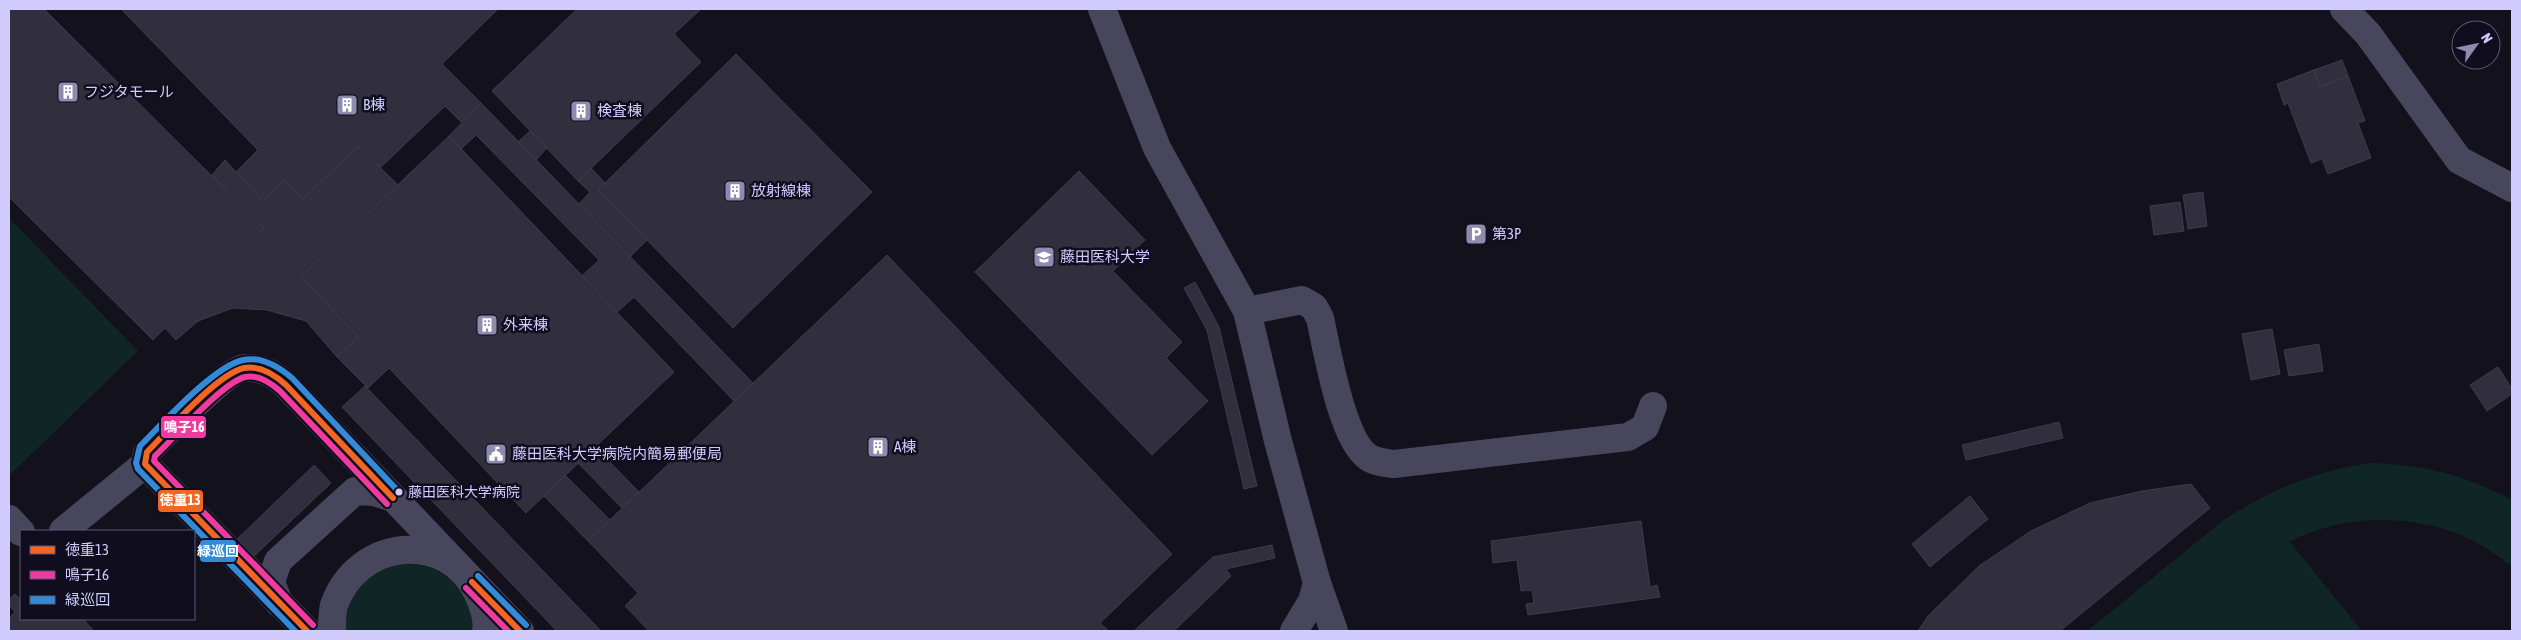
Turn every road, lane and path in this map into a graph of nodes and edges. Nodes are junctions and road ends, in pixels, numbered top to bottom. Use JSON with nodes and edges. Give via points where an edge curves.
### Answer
{"nodes":[{"id":1,"x":1102,"y":9,"type":"edge"},
{"id":2,"x":2344,"y":9,"type":"edge"},
{"id":3,"x":2512,"y":188,"type":"edge"},
{"id":4,"x":1247,"y":311,"type":"junction"},
{"id":5,"x":1653,"y":406,"type":"dead end"},
{"id":6,"x":144,"y":464,"type":"junction"},
{"id":7,"x":393,"y":498,"type":"junction"},
{"id":8,"x":9,"y":519,"type":"edge"},
{"id":9,"x":64,"y":530,"type":"edge"},
{"id":10,"x":20,"y":531,"type":"edge"},
{"id":11,"x":472,"y":582,"type":"junction"},
{"id":12,"x":1317,"y":584,"type":"junction"},
{"id":13,"x":279,"y":603,"type":"junction"},
{"id":14,"x":307,"y":631,"type":"edge"},
{"id":15,"x":332,"y":631,"type":"edge"},
{"id":16,"x":486,"y":631,"type":"edge"},
{"id":17,"x":520,"y":631,"type":"edge"},
{"id":18,"x":1294,"y":631,"type":"edge"},
{"id":19,"x":1334,"y":631,"type":"edge"}],
"edges":[{"from":1,"to":4,"type":"street","via":[[1157,148]]},
{"from":2,"to":3,"type":"street","via":[[2368,34],[2459,160]]},
{"from":4,"to":5,"type":"street","via":[[1302,300],[1314,306],[1350,433],[1368,457],[1379,462],[1394,464],[1628,437],[1646,427]]},
{"from":4,"to":12,"type":"street"},
{"from":6,"to":7,"type":"street","via":[[147,452],[226,377],[244,368],[270,372],[286,385]]},
{"from":6,"to":9,"type":"street"},
{"from":6,"to":13,"type":"street"},
{"from":7,"to":11,"type":"street"},
{"from":7,"to":13,"type":"street","via":[[355,491],[278,561],[271,582]]},
{"from":8,"to":10,"type":"street"},
{"from":11,"to":15,"type":"street","via":[[456,565],[436,554],[410,549],[385,552],[362,564],[344,583],[334,606]]},
{"from":11,"to":16,"type":"street","via":[[483,604]]},
{"from":11,"to":17,"type":"street"},
{"from":12,"to":18,"type":"street","via":[[1312,601]]},
{"from":12,"to":19,"type":"street"},
{"from":13,"to":14,"type":"street"}]}
